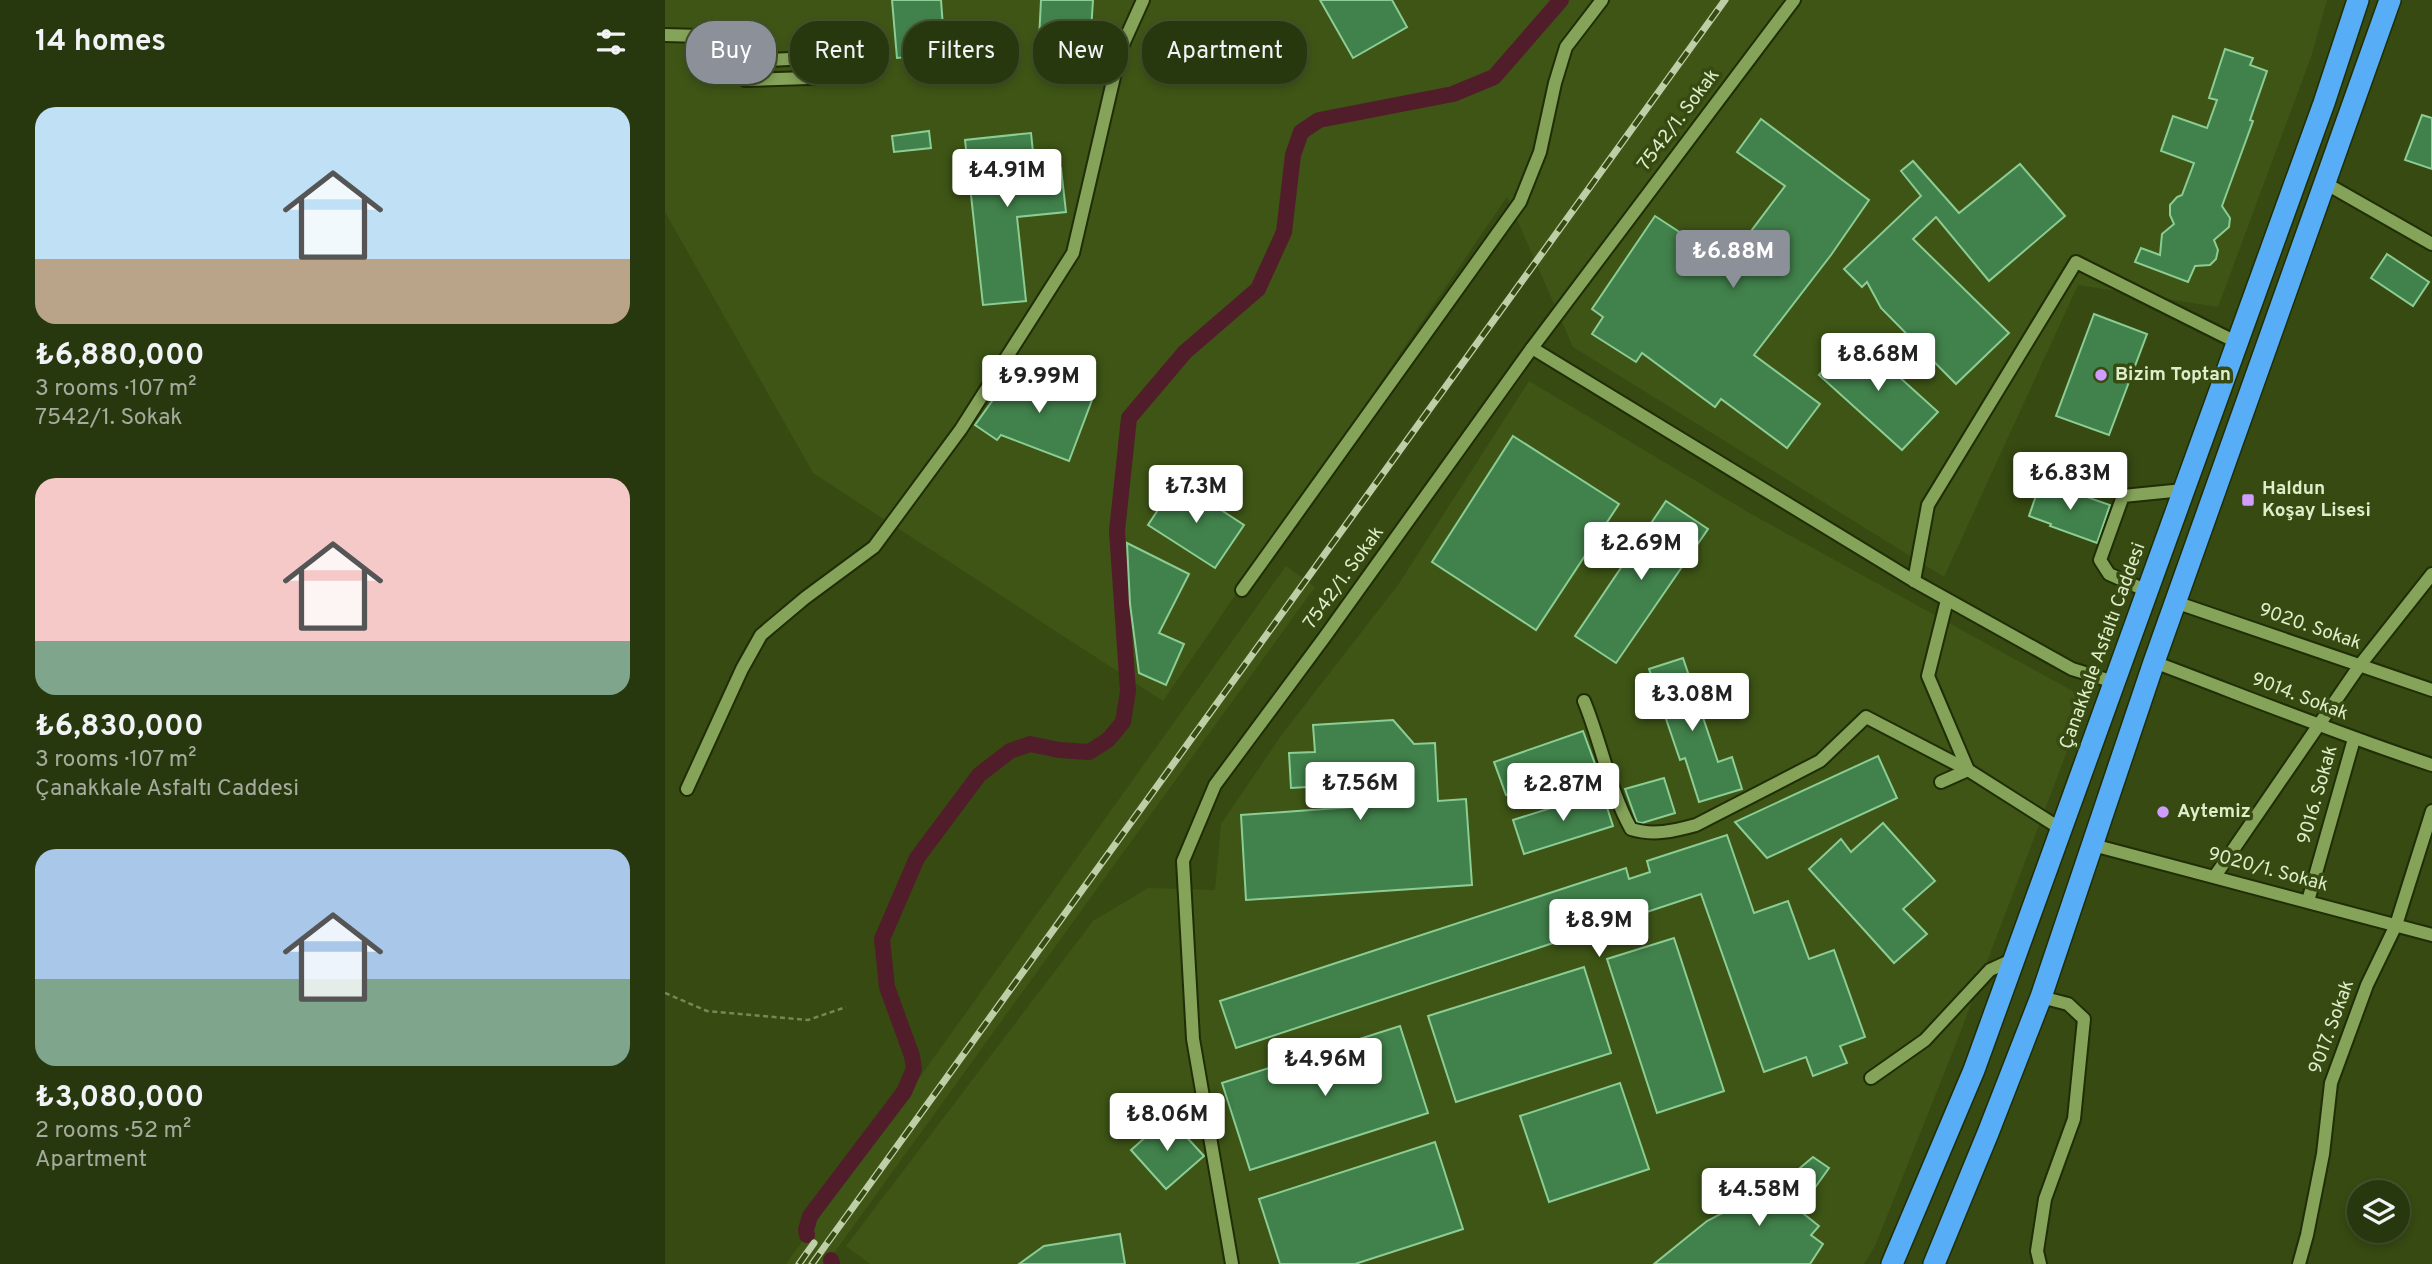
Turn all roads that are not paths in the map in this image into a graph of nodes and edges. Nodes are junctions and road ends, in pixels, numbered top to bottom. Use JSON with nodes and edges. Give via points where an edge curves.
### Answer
{"nodes":[{"id":1,"x":1143,"y":0,"type":"edge"},
{"id":2,"x":1602,"y":0,"type":"edge"},
{"id":3,"x":1794,"y":0,"type":"edge"},
{"id":4,"x":2358,"y":0,"type":"edge"},
{"id":5,"x":2390,"y":0,"type":"edge"},
{"id":6,"x":665,"y":35,"type":"edge"},
{"id":7,"x":686,"y":36,"type":"edge"},
{"id":8,"x":746,"y":68,"type":"joint"},
{"id":9,"x":2325,"y":183,"type":"junction"},
{"id":10,"x":2432,"y":244,"type":"edge"},
{"id":11,"x":2236,"y":342,"type":"junction"},
{"id":12,"x":1532,"y":348,"type":"junction"},
{"id":13,"x":2183,"y":490,"type":"junction"},
{"id":14,"x":2432,"y":574,"type":"edge"},
{"id":15,"x":1914,"y":581,"type":"junction"},
{"id":16,"x":1242,"y":590,"type":"dead end"},
{"id":17,"x":2147,"y":591,"type":"junction"},
{"id":18,"x":1947,"y":600,"type":"junction"},
{"id":19,"x":2175,"y":602,"type":"junction"},
{"id":20,"x":2154,"y":662,"type":"junction"},
{"id":21,"x":2360,"y":665,"type":"junction"},
{"id":22,"x":2114,"y":682,"type":"junction"},
{"id":23,"x":2432,"y":690,"type":"edge"},
{"id":24,"x":1584,"y":701,"type":"dead end"},
{"id":25,"x":2320,"y":724,"type":"junction"},
{"id":26,"x":2354,"y":739,"type":"junction"},
{"id":27,"x":2432,"y":765,"type":"edge"},
{"id":28,"x":1968,"y":770,"type":"junction"},
{"id":29,"x":1941,"y":782,"type":"dead end"},
{"id":30,"x":687,"y":789,"type":"dead end"},
{"id":31,"x":2432,"y":811,"type":"edge"},
{"id":32,"x":2061,"y":829,"type":"junction"},
{"id":33,"x":2093,"y":845,"type":"junction"},
{"id":34,"x":2215,"y":876,"type":"junction"},
{"id":35,"x":2308,"y":901,"type":"junction"},
{"id":36,"x":2396,"y":925,"type":"junction"},
{"id":37,"x":2432,"y":935,"type":"edge"},
{"id":38,"x":2014,"y":959,"type":"junction"},
{"id":39,"x":2041,"y":997,"type":"junction"},
{"id":40,"x":1871,"y":1078,"type":"dead end"},
{"id":41,"x":1232,"y":1264,"type":"edge"},
{"id":42,"x":1892,"y":1264,"type":"edge"},
{"id":43,"x":1934,"y":1264,"type":"edge"},
{"id":44,"x":2040,"y":1264,"type":"edge"},
{"id":45,"x":2299,"y":1264,"type":"edge"}],
"edges":[{"from":1,"to":30,"type":"street","via":[[1120,51],[1073,253],[961,429],[874,547],[761,635]]},
{"from":2,"to":16,"type":"street","via":[[1566,47],[1540,152],[1520,202]]},
{"from":3,"to":12,"type":"street","name":"7542/1. Sokak"},
{"from":4,"to":11,"type":"highway","name":"Çanakkale Asfaltı Caddesi"},
{"from":5,"to":9,"type":"highway"},
{"from":6,"to":7,"type":"street"},
{"from":8,"to":8,"type":"street","via":[[745,80],[839,77],[834,57],[746,61]]},
{"from":9,"to":10,"type":"street"},
{"from":9,"to":19,"type":"highway"},
{"from":11,"to":13,"type":"highway","name":"Çanakkale Asfaltı Caddesi"},
{"from":11,"to":15,"type":"street","via":[[2076,262],[1928,505]]},
{"from":12,"to":15,"type":"street"},
{"from":12,"to":41,"type":"street","name":"7542/1. Sokak","via":[[1215,785],[1183,861],[1193,1039]]},
{"from":13,"to":17,"type":"highway","name":"Çanakkale Asfaltı Caddesi"},
{"from":13,"to":17,"type":"street","via":[[2123,496],[2100,560],[2109,574]]},
{"from":14,"to":21,"type":"street"},
{"from":15,"to":18,"type":"street"},
{"from":17,"to":22,"type":"highway","name":"Çanakkale Asfaltı Caddesi"},
{"from":18,"to":22,"type":"street","via":[[2071,669]]},
{"from":18,"to":28,"type":"street","via":[[1928,676]]},
{"from":19,"to":20,"type":"highway"},
{"from":19,"to":21,"type":"street","name":"9020. Sokak"},
{"from":20,"to":25,"type":"street","name":"9014. Sokak"},
{"from":20,"to":33,"type":"highway"},
{"from":21,"to":23,"type":"street","name":"9020. Sokak"},
{"from":21,"to":25,"type":"street"},
{"from":22,"to":32,"type":"highway","name":"Çanakkale Asfaltı Caddesi"},
{"from":24,"to":28,"type":"street","via":[[1623,814],[1631,829],[1644,833],[1696,825],[1820,761],[1866,717]]},
{"from":25,"to":26,"type":"street","name":"9014. Sokak"},
{"from":25,"to":34,"type":"street"},
{"from":26,"to":27,"type":"street","name":"9014. Sokak"},
{"from":26,"to":35,"type":"street","name":"9016. Sokak"},
{"from":28,"to":29,"type":"street"},
{"from":28,"to":32,"type":"street"},
{"from":31,"to":36,"type":"street","name":"9017. Sokak"},
{"from":32,"to":38,"type":"highway","name":"Çanakkale Asfaltı Caddesi"},
{"from":33,"to":34,"type":"street","name":"9020/1. Sokak"},
{"from":33,"to":39,"type":"highway"},
{"from":34,"to":35,"type":"street","name":"9020/1. Sokak"},
{"from":35,"to":36,"type":"street","name":"9020/1. Sokak"},
{"from":36,"to":37,"type":"street","name":"9020/1. Sokak"},
{"from":36,"to":45,"type":"street","name":"9017. Sokak","via":[[2367,985],[2331,1083],[2323,1154]]},
{"from":38,"to":40,"type":"street","via":[[1990,970],[1925,1040]]},
{"from":38,"to":42,"type":"highway","name":"Çanakkale Asfaltı Caddesi","via":[[1974,1070]]},
{"from":39,"to":43,"type":"highway"},
{"from":39,"to":44,"type":"street","via":[[2068,1004],[2084,1019],[2074,1119],[2045,1199],[2037,1251]]}]}
